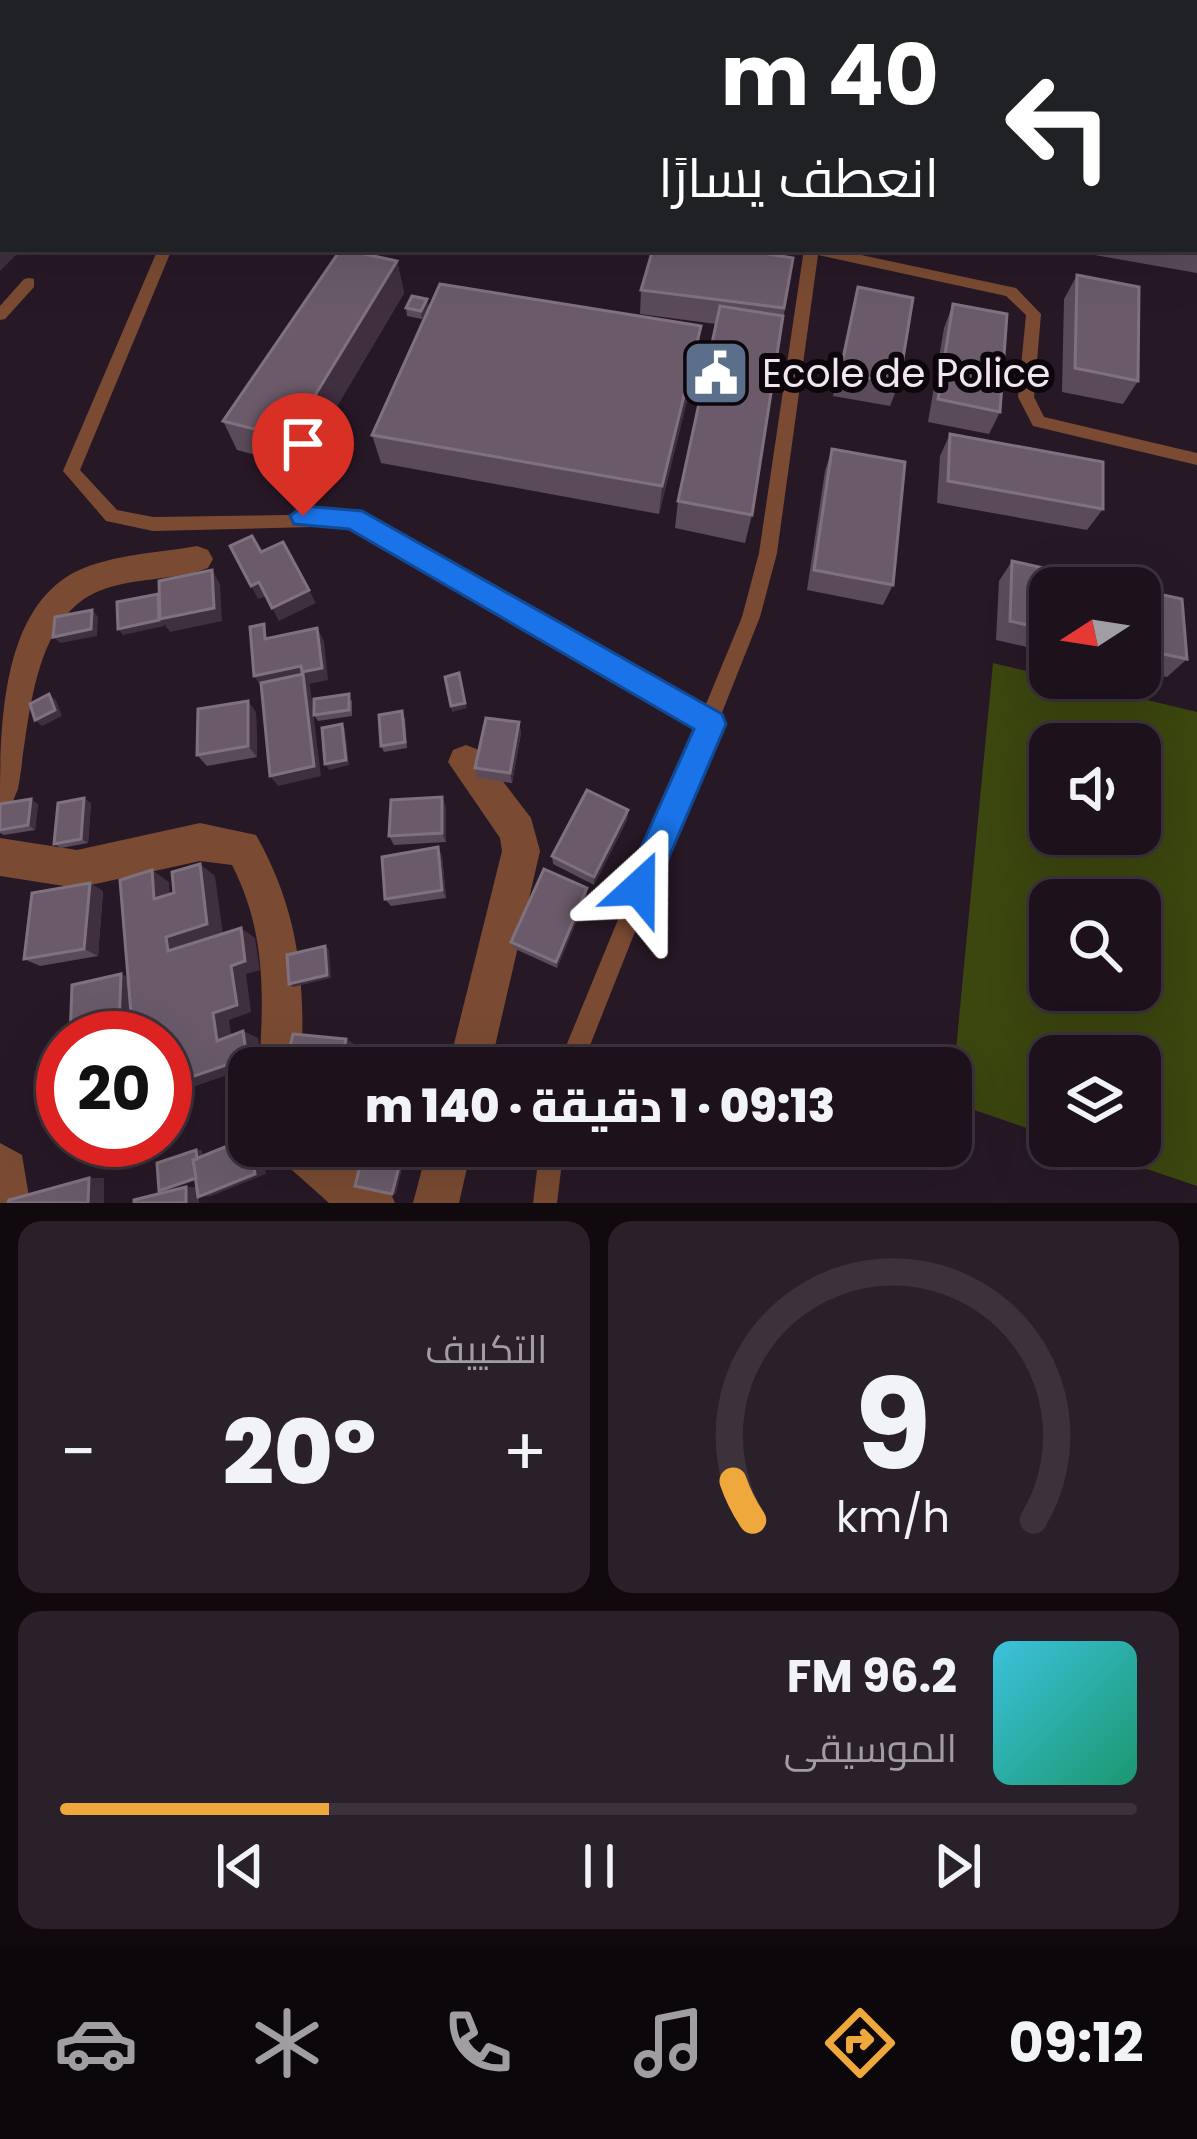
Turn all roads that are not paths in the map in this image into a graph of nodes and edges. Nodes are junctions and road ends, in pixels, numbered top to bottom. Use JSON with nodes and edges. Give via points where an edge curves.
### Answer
{"nodes":[{"id":1,"x":164,"y":252,"type":"edge"},
{"id":2,"x":812,"y":252,"type":"edge"},
{"id":3,"x":826,"y":252,"type":"edge"},
{"id":4,"x":29,"y":283,"type":"dead end"},
{"id":5,"x":0,"y":315,"type":"edge"},
{"id":6,"x":1197,"y":459,"type":"edge"},
{"id":7,"x":197,"y":559,"type":"dead end"},
{"id":8,"x":712,"y":724,"type":"junction"},
{"id":9,"x":466,"y":762,"type":"dead end"},
{"id":10,"x":0,"y":789,"type":"edge"},
{"id":11,"x":0,"y":857,"type":"edge"},
{"id":12,"x":282,"y":1047,"type":"edge"},
{"id":13,"x":474,"y":1047,"type":"edge"},
{"id":14,"x":574,"y":1047,"type":"edge"},
{"id":15,"x":0,"y":1165,"type":"edge"},
{"id":16,"x":323,"y":1167,"type":"edge"},
{"id":17,"x":445,"y":1167,"type":"edge"},
{"id":18,"x":549,"y":1167,"type":"edge"},
{"id":19,"x":7,"y":1203,"type":"edge"},
{"id":20,"x":372,"y":1203,"type":"edge"},
{"id":21,"x":436,"y":1203,"type":"edge"},
{"id":22,"x":545,"y":1203,"type":"edge"}],
"edges":[{"from":1,"to":8,"type":"lane","via":[[71,471],[112,515],[153,524],[353,519]]},
{"from":2,"to":8,"type":"lane","via":[[768,553]]},
{"from":3,"to":6,"type":"lane","via":[[1011,292],[1034,314],[1026,397],[1040,422]]},
{"from":4,"to":5,"type":"lane"},
{"from":7,"to":10,"type":"street","via":[[85,582],[56,600],[38,629]]},
{"from":8,"to":14,"type":"lane"},
{"from":9,"to":13,"type":"street","via":[[518,831],[521,851]]},
{"from":11,"to":12,"type":"street","via":[[77,869],[200,842],[244,848],[266,886],[287,975]]},
{"from":15,"to":19,"type":"street"},
{"from":16,"to":20,"type":"street"},
{"from":17,"to":21,"type":"street"},
{"from":18,"to":22,"type":"lane"}]}
